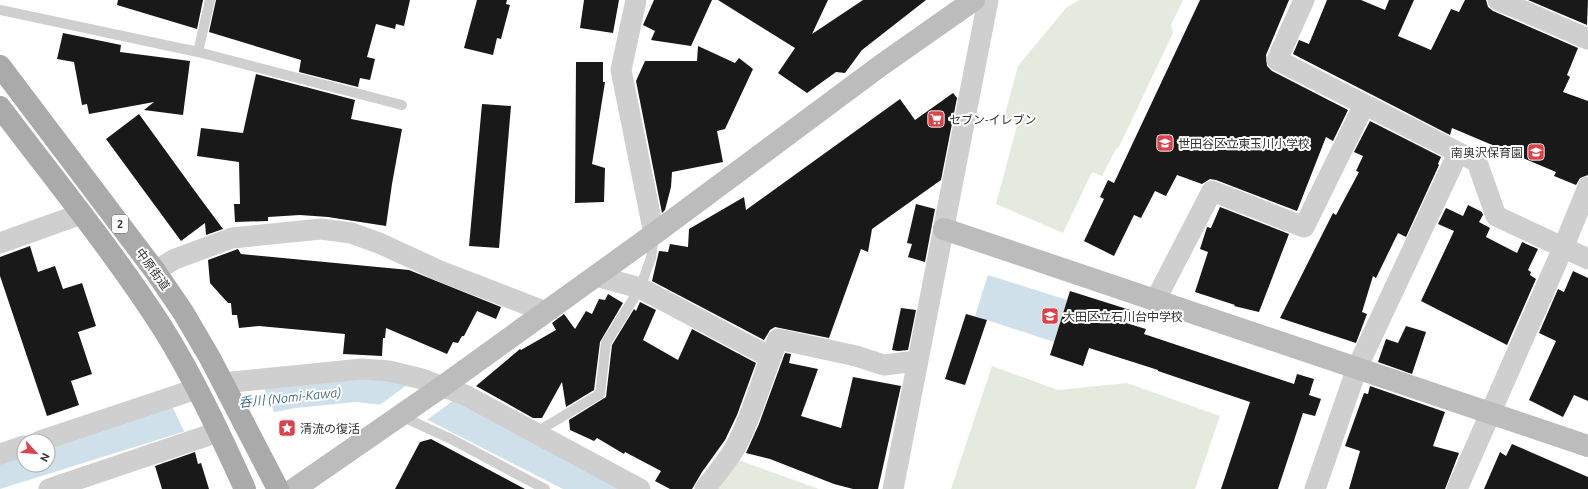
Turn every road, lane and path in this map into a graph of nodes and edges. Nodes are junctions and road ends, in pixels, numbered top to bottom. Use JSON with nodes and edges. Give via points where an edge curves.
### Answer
{"nodes":[{"id":1,"x":210,"y":0,"type":"edge"},
{"id":2,"x":636,"y":0,"type":"edge"},
{"id":3,"x":974,"y":0,"type":"edge"},
{"id":4,"x":988,"y":0,"type":"edge"},
{"id":5,"x":1304,"y":0,"type":"edge"},
{"id":6,"x":1498,"y":0,"type":"edge"},
{"id":7,"x":0,"y":10,"type":"edge"},
{"id":8,"x":1588,"y":39,"type":"edge"},
{"id":9,"x":198,"y":52,"type":"junction"},
{"id":10,"x":0,"y":66,"type":"edge"},
{"id":11,"x":402,"y":105,"type":"dead end"},
{"id":12,"x":1364,"y":105,"type":"junction"},
{"id":13,"x":0,"y":108,"type":"edge"},
{"id":14,"x":1458,"y":153,"type":"junction"},
{"id":15,"x":1588,"y":187,"type":"edge"},
{"id":16,"x":81,"y":214,"type":"junction"},
{"id":17,"x":944,"y":229,"type":"junction"},
{"id":18,"x":654,"y":234,"type":"junction"},
{"id":19,"x":0,"y":243,"type":"edge"},
{"id":20,"x":1563,"y":248,"type":"junction"},
{"id":21,"x":1588,"y":259,"type":"edge"},
{"id":22,"x":155,"y":271,"type":"junction"},
{"id":23,"x":596,"y":276,"type":"junction"},
{"id":24,"x":640,"y":288,"type":"junction"},
{"id":25,"x":1155,"y":301,"type":"junction"},
{"id":26,"x":546,"y":312,"type":"junction"},
{"id":27,"x":770,"y":357,"type":"junction"},
{"id":28,"x":917,"y":361,"type":"junction"},
{"id":29,"x":1357,"y":368,"type":"junction"},
{"id":30,"x":225,"y":387,"type":"junction"},
{"id":31,"x":441,"y":388,"type":"junction"},
{"id":32,"x":198,"y":394,"type":"junction"},
{"id":33,"x":1490,"y":414,"type":"junction"},
{"id":34,"x":400,"y":416,"type":"junction"},
{"id":35,"x":217,"y":431,"type":"junction"},
{"id":36,"x":535,"y":433,"type":"junction"},
{"id":37,"x":56,"y":436,"type":"edge"},
{"id":38,"x":1588,"y":446,"type":"edge"},
{"id":39,"x":16,"y":449,"type":"edge"},
{"id":40,"x":0,"y":454,"type":"edge"},
{"id":41,"x":81,"y":484,"type":"edge"},
{"id":42,"x":49,"y":489,"type":"edge"},
{"id":43,"x":245,"y":489,"type":"edge"},
{"id":44,"x":278,"y":489,"type":"edge"},
{"id":45,"x":294,"y":489,"type":"edge"},
{"id":46,"x":545,"y":489,"type":"edge"},
{"id":47,"x":640,"y":489,"type":"edge"},
{"id":48,"x":705,"y":489,"type":"edge"},
{"id":49,"x":893,"y":489,"type":"edge"},
{"id":50,"x":1315,"y":489,"type":"edge"},
{"id":51,"x":1457,"y":489,"type":"edge"}],
"edges":[{"from":1,"to":9,"type":"lane"},
{"from":2,"to":18,"type":"street","via":[[621,70]]},
{"from":3,"to":18,"type":"street","via":[[880,66]]},
{"from":4,"to":17,"type":"street"},
{"from":5,"to":12,"type":"street","via":[[1277,60]]},
{"from":6,"to":8,"type":"street"},
{"from":7,"to":9,"type":"lane"},
{"from":9,"to":11,"type":"lane"},
{"from":10,"to":22,"type":"main road","name":"中原街道","number":"2"},
{"from":12,"to":14,"type":"street"},
{"from":12,"to":25,"type":"street","via":[[1304,227],[1212,191]]},
{"from":13,"to":16,"type":"main road","name":"中原街道","number":"2"},
{"from":14,"to":20,"type":"street","via":[[1477,162],[1496,216]]},
{"from":14,"to":29,"type":"street"},
{"from":15,"to":20,"type":"street"},
{"from":16,"to":19,"type":"street"},
{"from":16,"to":32,"type":"main road","name":"中原街道","number":"2","via":[[162,328]]},
{"from":17,"to":25,"type":"street"},
{"from":17,"to":28,"type":"street"},
{"from":18,"to":23,"type":"street"},
{"from":18,"to":24,"type":"lane","via":[[651,258]]},
{"from":20,"to":21,"type":"street"},
{"from":20,"to":33,"type":"street"},
{"from":22,"to":26,"type":"street","via":[[175,260],[232,238],[321,229],[351,233],[379,243],[440,271]]},
{"from":22,"to":30,"type":"main road","name":"中原街道","number":"2","via":[[184,312]]},
{"from":23,"to":24,"type":"street"},
{"from":23,"to":26,"type":"street"},
{"from":24,"to":27,"type":"street"},
{"from":24,"to":36,"type":"lane","via":[[606,343],[600,394]]},
{"from":25,"to":29,"type":"street"},
{"from":26,"to":31,"type":"street"},
{"from":27,"to":28,"type":"street","via":[[778,339],[856,356],[884,365]]},
{"from":27,"to":48,"type":"street","via":[[755,404],[736,447]]},
{"from":28,"to":49,"type":"street"},
{"from":29,"to":33,"type":"street"},
{"from":29,"to":50,"type":"street"},
{"from":30,"to":31,"type":"street","via":[[362,369],[389,371]]},
{"from":30,"to":44,"type":"main road","name":"中原街道","number":"2"},
{"from":31,"to":34,"type":"street"},
{"from":31,"to":36,"type":"street","via":[[465,395]]},
{"from":32,"to":35,"type":"main road","name":"中原街道","number":"2"},
{"from":32,"to":37,"type":"street"},
{"from":33,"to":38,"type":"street"},
{"from":33,"to":51,"type":"street"},
{"from":34,"to":45,"type":"street"},
{"from":34,"to":46,"type":"lane","via":[[453,440]]},
{"from":35,"to":41,"type":"street"},
{"from":35,"to":43,"type":"main road","name":"中原街道","number":"2"},
{"from":36,"to":47,"type":"street"},
{"from":39,"to":40,"type":"street"},
{"from":41,"to":42,"type":"street"}]}
